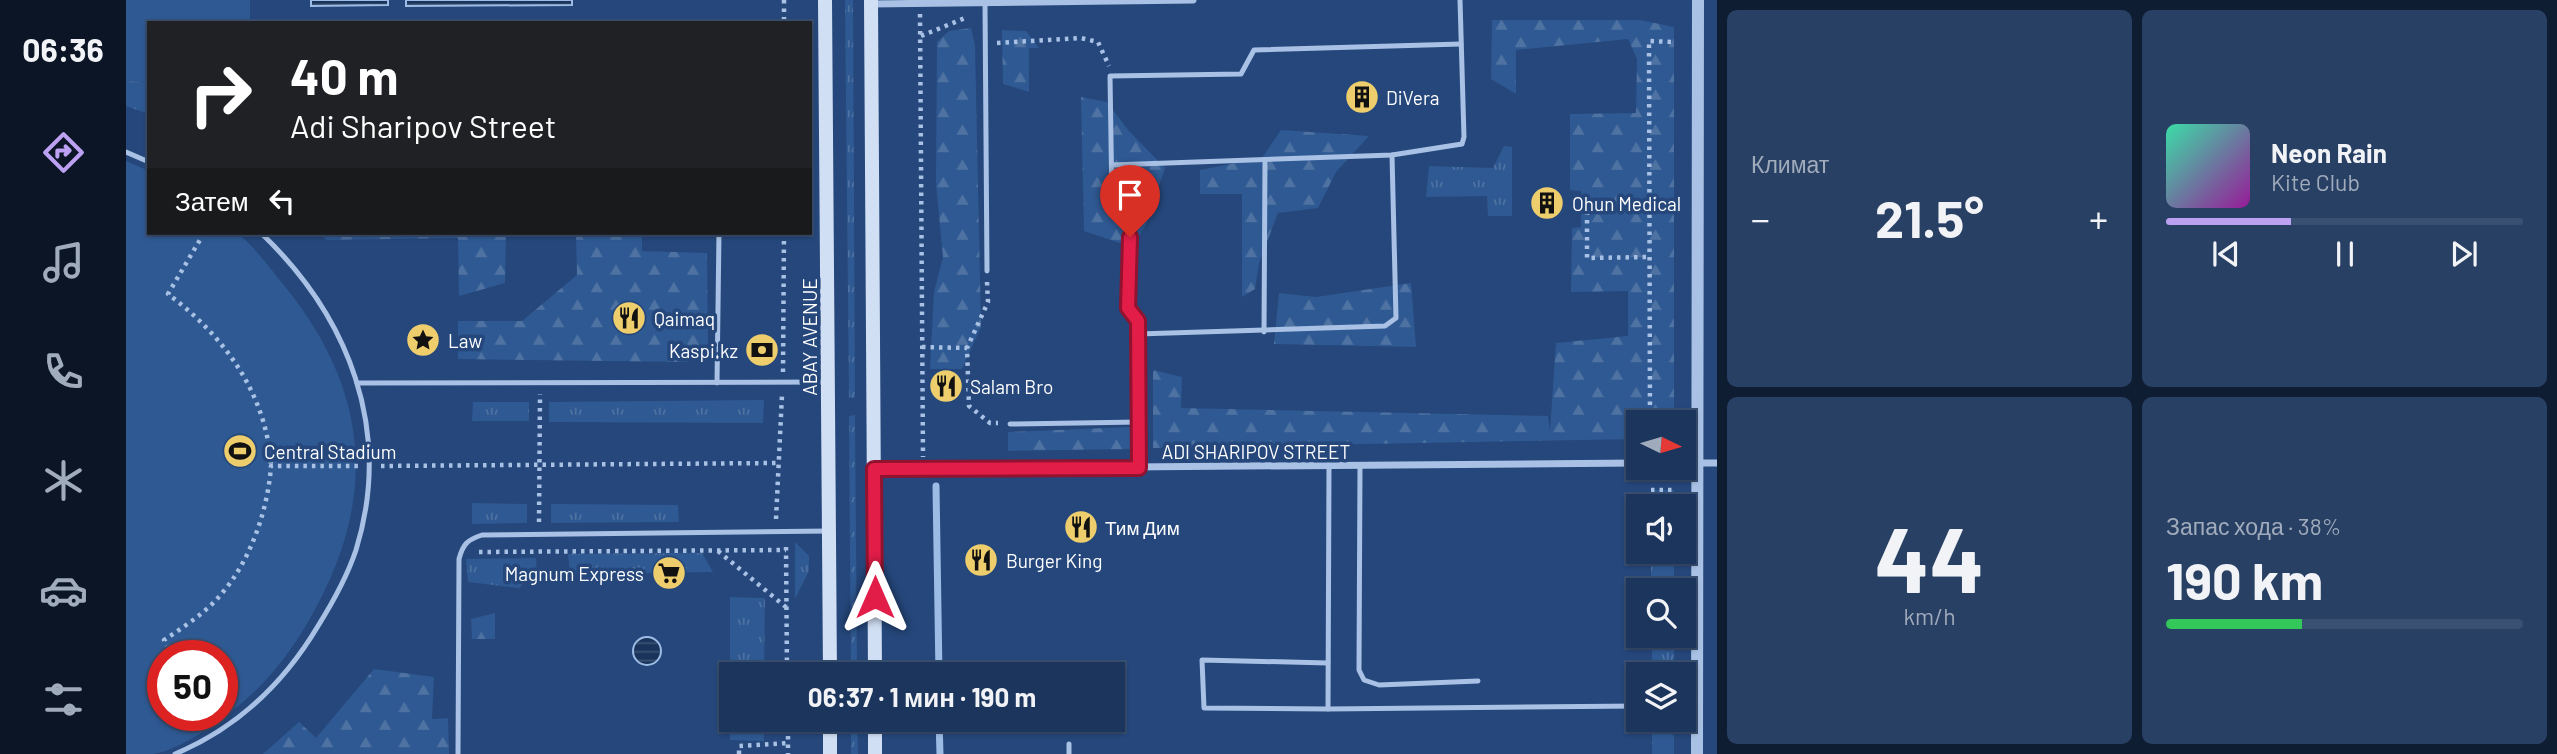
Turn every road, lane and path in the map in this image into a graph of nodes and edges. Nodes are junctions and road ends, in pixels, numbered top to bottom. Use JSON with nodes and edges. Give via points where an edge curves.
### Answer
{"nodes":[{"id":1,"x":784,"y":0,"type":"edge"},
{"id":2,"x":825,"y":0,"type":"edge"},
{"id":3,"x":1194,"y":0,"type":"edge"},
{"id":4,"x":1460,"y":0,"type":"edge"},
{"id":5,"x":1698,"y":0,"type":"edge"},
{"id":6,"x":1080,"y":1,"type":"edge"},
{"id":7,"x":871,"y":2,"type":"edge"},
{"id":8,"x":985,"y":3,"type":"junction"},
{"id":9,"x":920,"y":13,"type":"dead end"},
{"id":10,"x":785,"y":21,"type":"edge"},
{"id":11,"x":1674,"y":41,"type":"dead end"},
{"id":12,"x":985,"y":44,"type":"junction"},
{"id":13,"x":1461,"y":44,"type":"junction"},
{"id":14,"x":1110,"y":76,"type":"junction"},
{"id":15,"x":126,"y":152,"type":"edge"},
{"id":16,"x":1392,"y":155,"type":"junction"},
{"id":17,"x":1265,"y":160,"type":"junction"},
{"id":18,"x":147,"y":161,"type":"edge"},
{"id":19,"x":1112,"y":165,"type":"junction"},
{"id":20,"x":1581,"y":209,"type":"dead end"},
{"id":21,"x":203,"y":235,"type":"edge"},
{"id":22,"x":263,"y":235,"type":"edge"},
{"id":23,"x":719,"y":235,"type":"edge"},
{"id":24,"x":1650,"y":257,"type":"junction"},
{"id":25,"x":987,"y":271,"type":"joint"},
{"id":26,"x":1264,"y":332,"type":"junction"},
{"id":27,"x":1138,"y":334,"type":"junction"},
{"id":28,"x":922,"y":347,"type":"junction"},
{"id":29,"x":967,"y":348,"type":"junction"},
{"id":30,"x":828,"y":382,"type":"junction"},
{"id":31,"x":357,"y":383,"type":"junction"},
{"id":32,"x":540,"y":383,"type":"junction"},
{"id":33,"x":716,"y":383,"type":"junction"},
{"id":34,"x":1650,"y":410,"type":"edge"},
{"id":35,"x":1691,"y":410,"type":"edge"},
{"id":36,"x":1139,"y":422,"type":"junction"},
{"id":37,"x":1010,"y":424,"type":"joint"},
{"id":38,"x":779,"y":463,"type":"dead end"},
{"id":39,"x":1626,"y":463,"type":"edge"},
{"id":40,"x":1696,"y":463,"type":"edge"},
{"id":41,"x":1717,"y":463,"type":"edge"},
{"id":42,"x":540,"y":465,"type":"junction"},
{"id":43,"x":271,"y":466,"type":"junction"},
{"id":44,"x":346,"y":466,"type":"dead end"},
{"id":45,"x":370,"y":466,"type":"junction"},
{"id":46,"x":1360,"y":466,"type":"junction"},
{"id":47,"x":1329,"y":467,"type":"junction"},
{"id":48,"x":1139,"y":468,"type":"junction"},
{"id":49,"x":874,"y":469,"type":"junction"},
{"id":50,"x":923,"y":469,"type":"junction"},
{"id":51,"x":1690,"y":480,"type":"edge"},
{"id":52,"x":1651,"y":490,"type":"dead end"},
{"id":53,"x":1674,"y":490,"type":"dead end"},
{"id":54,"x":829,"y":531,"type":"junction"},
{"id":55,"x":786,"y":532,"type":"junction"},
{"id":56,"x":539,"y":534,"type":"junction"},
{"id":57,"x":717,"y":550,"type":"junction"},
{"id":58,"x":786,"y":550,"type":"junction"},
{"id":59,"x":461,"y":552,"type":"junction"},
{"id":60,"x":787,"y":608,"type":"junction"},
{"id":61,"x":164,"y":640,"type":"edge"},
{"id":62,"x":787,"y":662,"type":"edge"},
{"id":63,"x":830,"y":662,"type":"edge"},
{"id":64,"x":875,"y":662,"type":"edge"},
{"id":65,"x":1328,"y":663,"type":"junction"},
{"id":66,"x":1478,"y":681,"type":"dead end"},
{"id":67,"x":1626,"y":706,"type":"edge"},
{"id":68,"x":1697,"y":707,"type":"joint"},
{"id":69,"x":1328,"y":709,"type":"junction"},
{"id":70,"x":788,"y":732,"type":"edge"},
{"id":71,"x":830,"y":732,"type":"edge"},
{"id":72,"x":875,"y":732,"type":"edge"},
{"id":73,"x":788,"y":743,"type":"junction"},
{"id":74,"x":1069,"y":744,"type":"dead end"},
{"id":75,"x":175,"y":754,"type":"edge"},
{"id":76,"x":458,"y":754,"type":"edge"},
{"id":77,"x":739,"y":754,"type":"edge"},
{"id":78,"x":788,"y":754,"type":"edge"},
{"id":79,"x":830,"y":754,"type":"edge"},
{"id":80,"x":876,"y":754,"type":"edge"},
{"id":81,"x":1069,"y":754,"type":"edge"},
{"id":82,"x":1697,"y":754,"type":"edge"}],
"edges":[{"from":1,"to":10,"type":"path"},
{"from":2,"to":30,"type":"main road","name":"ABAY AVENUE"},
{"from":3,"to":6,"type":"street"},
{"from":4,"to":13,"type":"lane"},
{"from":5,"to":35,"type":"street"},
{"from":6,"to":8,"type":"street"},
{"from":7,"to":8,"type":"street"},
{"from":7,"to":49,"type":"main road"},
{"from":8,"to":12,"type":"lane"},
{"from":9,"to":28,"type":"path"},
{"from":11,"to":24,"type":"path","via":[[1649,41]]},
{"from":12,"to":14,"type":"path","via":[[1081,38],[1098,42]]},
{"from":12,"to":25,"type":"lane"},
{"from":13,"to":14,"type":"lane","via":[[1254,50],[1241,74]]},
{"from":13,"to":16,"type":"lane","via":[[1462,144]]},
{"from":14,"to":19,"type":"lane"},
{"from":15,"to":18,"type":"lane"},
{"from":16,"to":17,"type":"lane"},
{"from":16,"to":26,"type":"lane","via":[[1396,318],[1385,326]]},
{"from":17,"to":19,"type":"lane"},
{"from":17,"to":26,"type":"lane"},
{"from":19,"to":27,"type":"lane","via":[[1112,202],[1131,213],[1128,308],[1138,321]]},
{"from":20,"to":24,"type":"path","via":[[1587,209],[1587,258]]},
{"from":21,"to":43,"type":"path","via":[[168,294],[210,331],[247,380],[267,434]]},
{"from":22,"to":31,"type":"lane","via":[[322,307]]},
{"from":23,"to":33,"type":"lane"},
{"from":24,"to":34,"type":"path"},
{"from":25,"to":29,"type":"path","via":[[988,302]]},
{"from":26,"to":27,"type":"lane"},
{"from":27,"to":36,"type":"lane"},
{"from":28,"to":29,"type":"path"},
{"from":28,"to":50,"type":"path"},
{"from":29,"to":37,"type":"path","via":[[970,406],[990,423]]},
{"from":30,"to":33,"type":"lane"},
{"from":30,"to":54,"type":"main road","name":"ABAY AVENUE"},
{"from":31,"to":32,"type":"lane"},
{"from":31,"to":45,"type":"lane","via":[[368,423]]},
{"from":32,"to":33,"type":"lane"},
{"from":32,"to":42,"type":"path"},
{"from":36,"to":37,"type":"lane"},
{"from":36,"to":48,"type":"lane"},
{"from":38,"to":42,"type":"path"},
{"from":39,"to":46,"type":"street","name":"ADI SHARIPOV STREET"},
{"from":40,"to":41,"type":"street"},
{"from":42,"to":45,"type":"path"},
{"from":42,"to":56,"type":"path"},
{"from":43,"to":44,"type":"path"},
{"from":43,"to":61,"type":"path","via":[[264,508],[238,570],[200,614]]},
{"from":45,"to":75,"type":"lane","via":[[368,498],[355,552],[305,648],[243,716]]},
{"from":46,"to":47,"type":"street","name":"ADI SHARIPOV STREET"},
{"from":46,"to":66,"type":"lane","via":[[1359,670],[1363,680],[1379,685]]},
{"from":47,"to":48,"type":"street","name":"ADI SHARIPOV STREET"},
{"from":47,"to":65,"type":"lane"},
{"from":48,"to":50,"type":"street","name":"ADI SHARIPOV STREET"},
{"from":49,"to":50,"type":"street","name":"ADI SHARIPOV STREET"},
{"from":49,"to":64,"type":"main road"},
{"from":51,"to":68,"type":"street"},
{"from":52,"to":53,"type":"path"},
{"from":54,"to":55,"type":"lane"},
{"from":54,"to":63,"type":"main road","name":"ABAY AVENUE"},
{"from":55,"to":56,"type":"lane"},
{"from":55,"to":58,"type":"path"},
{"from":56,"to":59,"type":"lane","via":[[482,535],[469,539]]},
{"from":57,"to":58,"type":"path"},
{"from":57,"to":59,"type":"path"},
{"from":57,"to":60,"type":"path"},
{"from":58,"to":60,"type":"path"},
{"from":59,"to":76,"type":"lane"},
{"from":60,"to":62,"type":"path"},
{"from":65,"to":69,"type":"lane"},
{"from":65,"to":69,"type":"lane","via":[[1202,660],[1204,708]]},
{"from":67,"to":69,"type":"lane"},
{"from":68,"to":82,"type":"street"},
{"from":70,"to":73,"type":"path"},
{"from":71,"to":79,"type":"main road"},
{"from":72,"to":80,"type":"main road"},
{"from":73,"to":77,"type":"path","via":[[739,746]]},
{"from":73,"to":78,"type":"path"},
{"from":74,"to":81,"type":"lane"}]}
